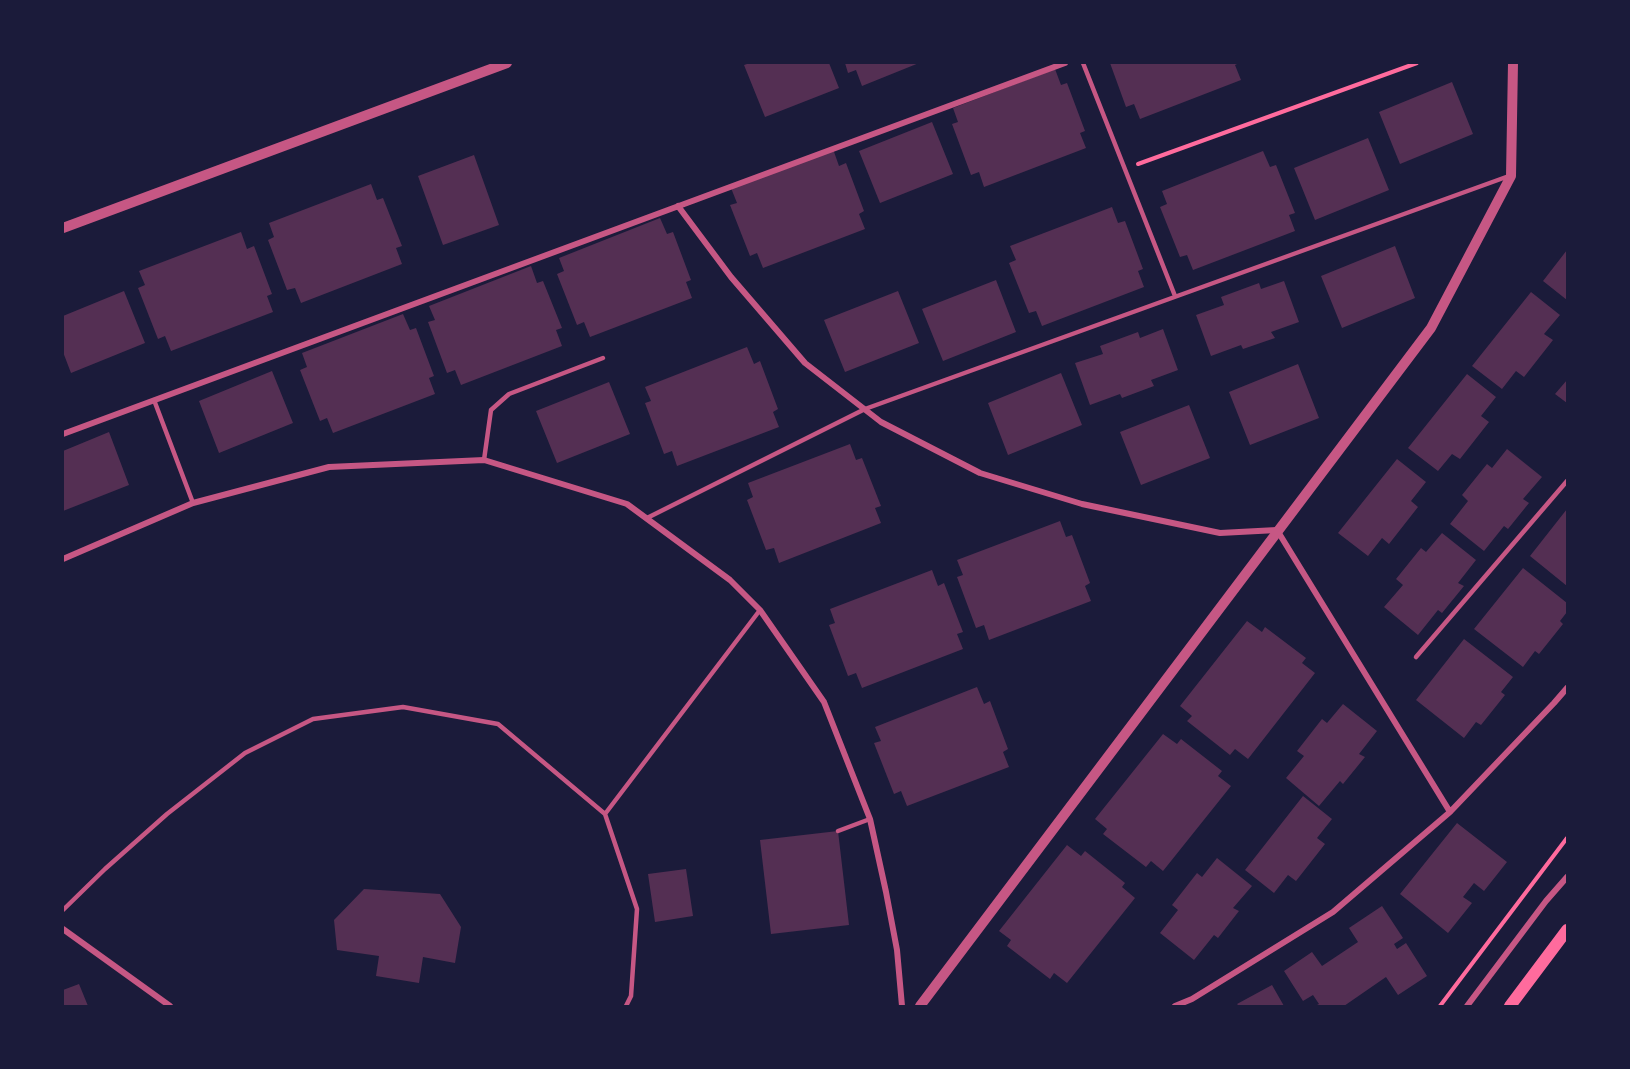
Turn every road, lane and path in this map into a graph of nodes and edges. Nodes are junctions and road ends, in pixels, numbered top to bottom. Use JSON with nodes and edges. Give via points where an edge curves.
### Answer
{"nodes":[{"id":1,"x":507,"y":63,"type":"edge"},
{"id":2,"x":1065,"y":63,"type":"edge"},
{"id":3,"x":1083,"y":63,"type":"edge"},
{"id":4,"x":1416,"y":63,"type":"edge"},
{"id":5,"x":1513,"y":63,"type":"edge"},
{"id":6,"x":1125,"y":169,"type":"junction"},
{"id":7,"x":1511,"y":176,"type":"junction"},
{"id":8,"x":678,"y":206,"type":"junction"},
{"id":9,"x":63,"y":228,"type":"edge"},
{"id":10,"x":1175,"y":296,"type":"junction"},
{"id":11,"x":603,"y":358,"type":"dead end"},
{"id":12,"x":154,"y":400,"type":"junction"},
{"id":13,"x":865,"y":409,"type":"junction"},
{"id":14,"x":63,"y":434,"type":"edge"},
{"id":15,"x":484,"y":460,"type":"junction"},
{"id":16,"x":1567,"y":481,"type":"edge"},
{"id":17,"x":193,"y":503,"type":"junction"},
{"id":18,"x":647,"y":518,"type":"junction"},
{"id":19,"x":1277,"y":530,"type":"junction"},
{"id":20,"x":63,"y":559,"type":"edge"},
{"id":21,"x":760,"y":610,"type":"junction"},
{"id":22,"x":1416,"y":657,"type":"dead end"},
{"id":23,"x":1567,"y":688,"type":"edge"},
{"id":24,"x":1450,"y":812,"type":"junction"},
{"id":25,"x":605,"y":814,"type":"junction"},
{"id":26,"x":870,"y":819,"type":"junction"},
{"id":27,"x":838,"y":831,"type":"dead end"},
{"id":28,"x":1567,"y":838,"type":"edge"},
{"id":29,"x":1567,"y":877,"type":"edge"},
{"id":30,"x":63,"y":910,"type":"edge"},
{"id":31,"x":63,"y":929,"type":"edge"},
{"id":32,"x":1567,"y":930,"type":"edge"},
{"id":33,"x":170,"y":1006,"type":"edge"},
{"id":34,"x":626,"y":1006,"type":"edge"},
{"id":35,"x":902,"y":1006,"type":"edge"},
{"id":36,"x":920,"y":1006,"type":"edge"},
{"id":37,"x":1175,"y":1006,"type":"edge"},
{"id":38,"x":1440,"y":1006,"type":"edge"},
{"id":39,"x":1467,"y":1006,"type":"edge"},
{"id":40,"x":1510,"y":1006,"type":"edge"}],
"edges":[{"from":1,"to":9,"type":"street"},
{"from":2,"to":8,"type":"street"},
{"from":3,"to":6,"type":"lane"},
{"from":4,"to":6,"type":"path"},
{"from":5,"to":7,"type":"street"},
{"from":6,"to":10,"type":"lane"},
{"from":7,"to":10,"type":"lane"},
{"from":7,"to":19,"type":"street","via":[[1431,328]]},
{"from":8,"to":12,"type":"street"},
{"from":8,"to":13,"type":"street","via":[[731,278],[805,363]]},
{"from":10,"to":13,"type":"lane"},
{"from":11,"to":15,"type":"lane","via":[[509,394],[491,410]]},
{"from":12,"to":14,"type":"street"},
{"from":12,"to":17,"type":"lane"},
{"from":13,"to":18,"type":"lane"},
{"from":13,"to":19,"type":"street","via":[[881,422],[980,473],[1082,504],[1220,533]]},
{"from":15,"to":17,"type":"street","via":[[329,467]]},
{"from":15,"to":18,"type":"street","via":[[627,504]]},
{"from":16,"to":22,"type":"lane"},
{"from":17,"to":20,"type":"street"},
{"from":18,"to":21,"type":"street","via":[[730,580]]},
{"from":19,"to":24,"type":"street"},
{"from":19,"to":36,"type":"street"},
{"from":21,"to":25,"type":"lane"},
{"from":21,"to":26,"type":"street","via":[[824,702]]},
{"from":23,"to":24,"type":"street"},
{"from":24,"to":37,"type":"street","via":[[1333,912]]},
{"from":25,"to":30,"type":"lane","via":[[498,724],[403,707],[313,719],[245,753],[167,814]]},
{"from":25,"to":34,"type":"lane","via":[[637,909],[631,996]]},
{"from":26,"to":27,"type":"lane"},
{"from":26,"to":35,"type":"street","via":[[897,950]]},
{"from":28,"to":38,"type":"path"},
{"from":29,"to":39,"type":"street"},
{"from":31,"to":33,"type":"street"},
{"from":32,"to":40,"type":"main road"}]}
